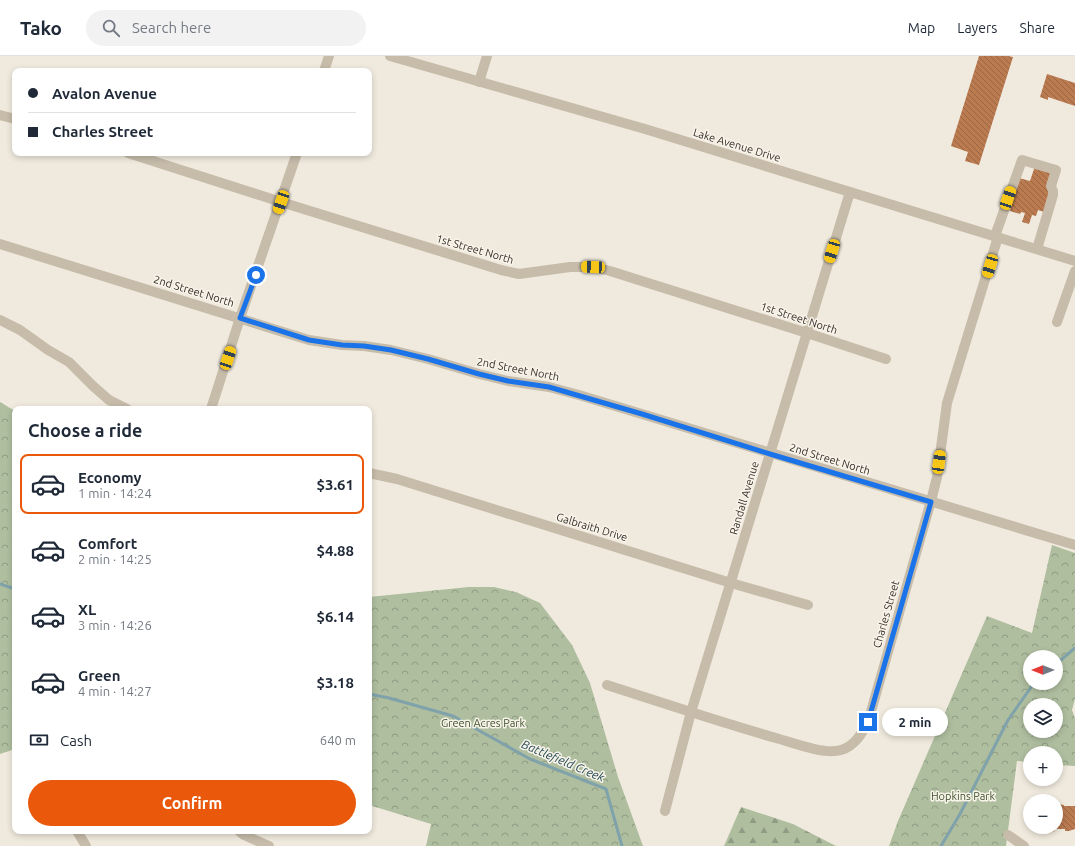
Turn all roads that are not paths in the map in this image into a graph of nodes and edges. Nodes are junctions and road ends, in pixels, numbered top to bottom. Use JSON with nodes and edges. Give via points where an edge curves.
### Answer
{"nodes":[{"id":1,"x":329,"y":56,"type":"edge"},
{"id":2,"x":390,"y":56,"type":"edge"},
{"id":3,"x":488,"y":56,"type":"edge"},
{"id":4,"x":325,"y":68,"type":"edge"},
{"id":5,"x":479,"y":82,"type":"junction"},
{"id":6,"x":0,"y":115,"type":"edge"},
{"id":7,"x":12,"y":118,"type":"edge"},
{"id":8,"x":137,"y":156,"type":"edge"},
{"id":9,"x":296,"y":156,"type":"edge"},
{"id":10,"x":850,"y":192,"type":"junction"},
{"id":11,"x":281,"y":202,"type":"junction"},
{"id":12,"x":997,"y":237,"type":"junction"},
{"id":13,"x":0,"y":244,"type":"edge"},
{"id":14,"x":1037,"y":249,"type":"junction"},
{"id":15,"x":1075,"y":261,"type":"edge"},
{"id":16,"x":1075,"y":271,"type":"edge"},
{"id":17,"x":240,"y":318,"type":"junction"},
{"id":18,"x":0,"y":320,"type":"edge"},
{"id":19,"x":1057,"y":322,"type":"dead end"},
{"id":20,"x":807,"y":333,"type":"junction"},
{"id":21,"x":886,"y":359,"type":"dead end"},
{"id":22,"x":122,"y":406,"type":"edge"},
{"id":23,"x":212,"y":406,"type":"edge"},
{"id":24,"x":770,"y":454,"type":"junction"},
{"id":25,"x":372,"y":474,"type":"edge"},
{"id":26,"x":931,"y":502,"type":"junction"},
{"id":27,"x":1075,"y":545,"type":"edge"},
{"id":28,"x":731,"y":583,"type":"junction"},
{"id":29,"x":808,"y":606,"type":"dead end"},
{"id":30,"x":607,"y":685,"type":"dead end"},
{"id":31,"x":691,"y":712,"type":"junction"},
{"id":32,"x":665,"y":811,"type":"dead end"},
{"id":33,"x":78,"y":834,"type":"edge"},
{"id":34,"x":243,"y":834,"type":"edge"},
{"id":35,"x":1008,"y":835,"type":"dead end"},
{"id":36,"x":86,"y":846,"type":"edge"},
{"id":37,"x":269,"y":846,"type":"edge"},
{"id":38,"x":1024,"y":846,"type":"edge"}],
"edges":[{"from":1,"to":4,"type":"street"},
{"from":2,"to":5,"type":"street","name":"Lake Avenue Drive"},
{"from":3,"to":5,"type":"street"},
{"from":5,"to":10,"type":"street","name":"Lake Avenue Drive","via":[[645,129]]},
{"from":6,"to":7,"type":"street"},
{"from":8,"to":11,"type":"street","name":"1st Street North"},
{"from":9,"to":11,"type":"street"},
{"from":10,"to":12,"type":"street","name":"Lake Avenue Drive"},
{"from":10,"to":20,"type":"street","name":"Randall Avenue"},
{"from":11,"to":17,"type":"street"},
{"from":11,"to":20,"type":"street","name":"1st Street North","via":[[501,270],[519,274],[570,266],[593,267]]},
{"from":12,"to":14,"type":"street","name":"Lake Avenue Drive"},
{"from":12,"to":14,"type":"street","name":"Charles Street","via":[[1022,160],[1056,170],[1051,186],[1053,195]]},
{"from":12,"to":26,"type":"street","name":"Charles Street","via":[[947,403]]},
{"from":13,"to":17,"type":"street","name":"2nd Street North"},
{"from":14,"to":15,"type":"street","name":"Lake Avenue Drive"},
{"from":16,"to":19,"type":"street"},
{"from":17,"to":23,"type":"street"},
{"from":17,"to":24,"type":"street","name":"2nd Street North","via":[[309,340],[391,350],[508,381],[549,387]]},
{"from":18,"to":22,"type":"street","via":[[69,362],[109,400]]},
{"from":20,"to":21,"type":"street","name":"1st Street North"},
{"from":20,"to":24,"type":"street","name":"Randall Avenue"},
{"from":24,"to":26,"type":"street","name":"2nd Street North"},
{"from":24,"to":28,"type":"street","name":"Randall Avenue"},
{"from":25,"to":28,"type":"street","name":"Galbraith Drive","via":[[397,479]]},
{"from":26,"to":27,"type":"street","name":"2nd Street North"},
{"from":26,"to":31,"type":"street","name":"Charles Street","via":[[868,722],[853,744],[842,750],[828,751]]},
{"from":28,"to":29,"type":"street","name":"Galbraith Drive"},
{"from":28,"to":31,"type":"street","name":"Randall Avenue"},
{"from":30,"to":31,"type":"street","name":"Charles Street"},
{"from":31,"to":32,"type":"street","name":"Randall Avenue"},
{"from":33,"to":36,"type":"street"},
{"from":34,"to":37,"type":"street"},
{"from":35,"to":38,"type":"street"}]}
